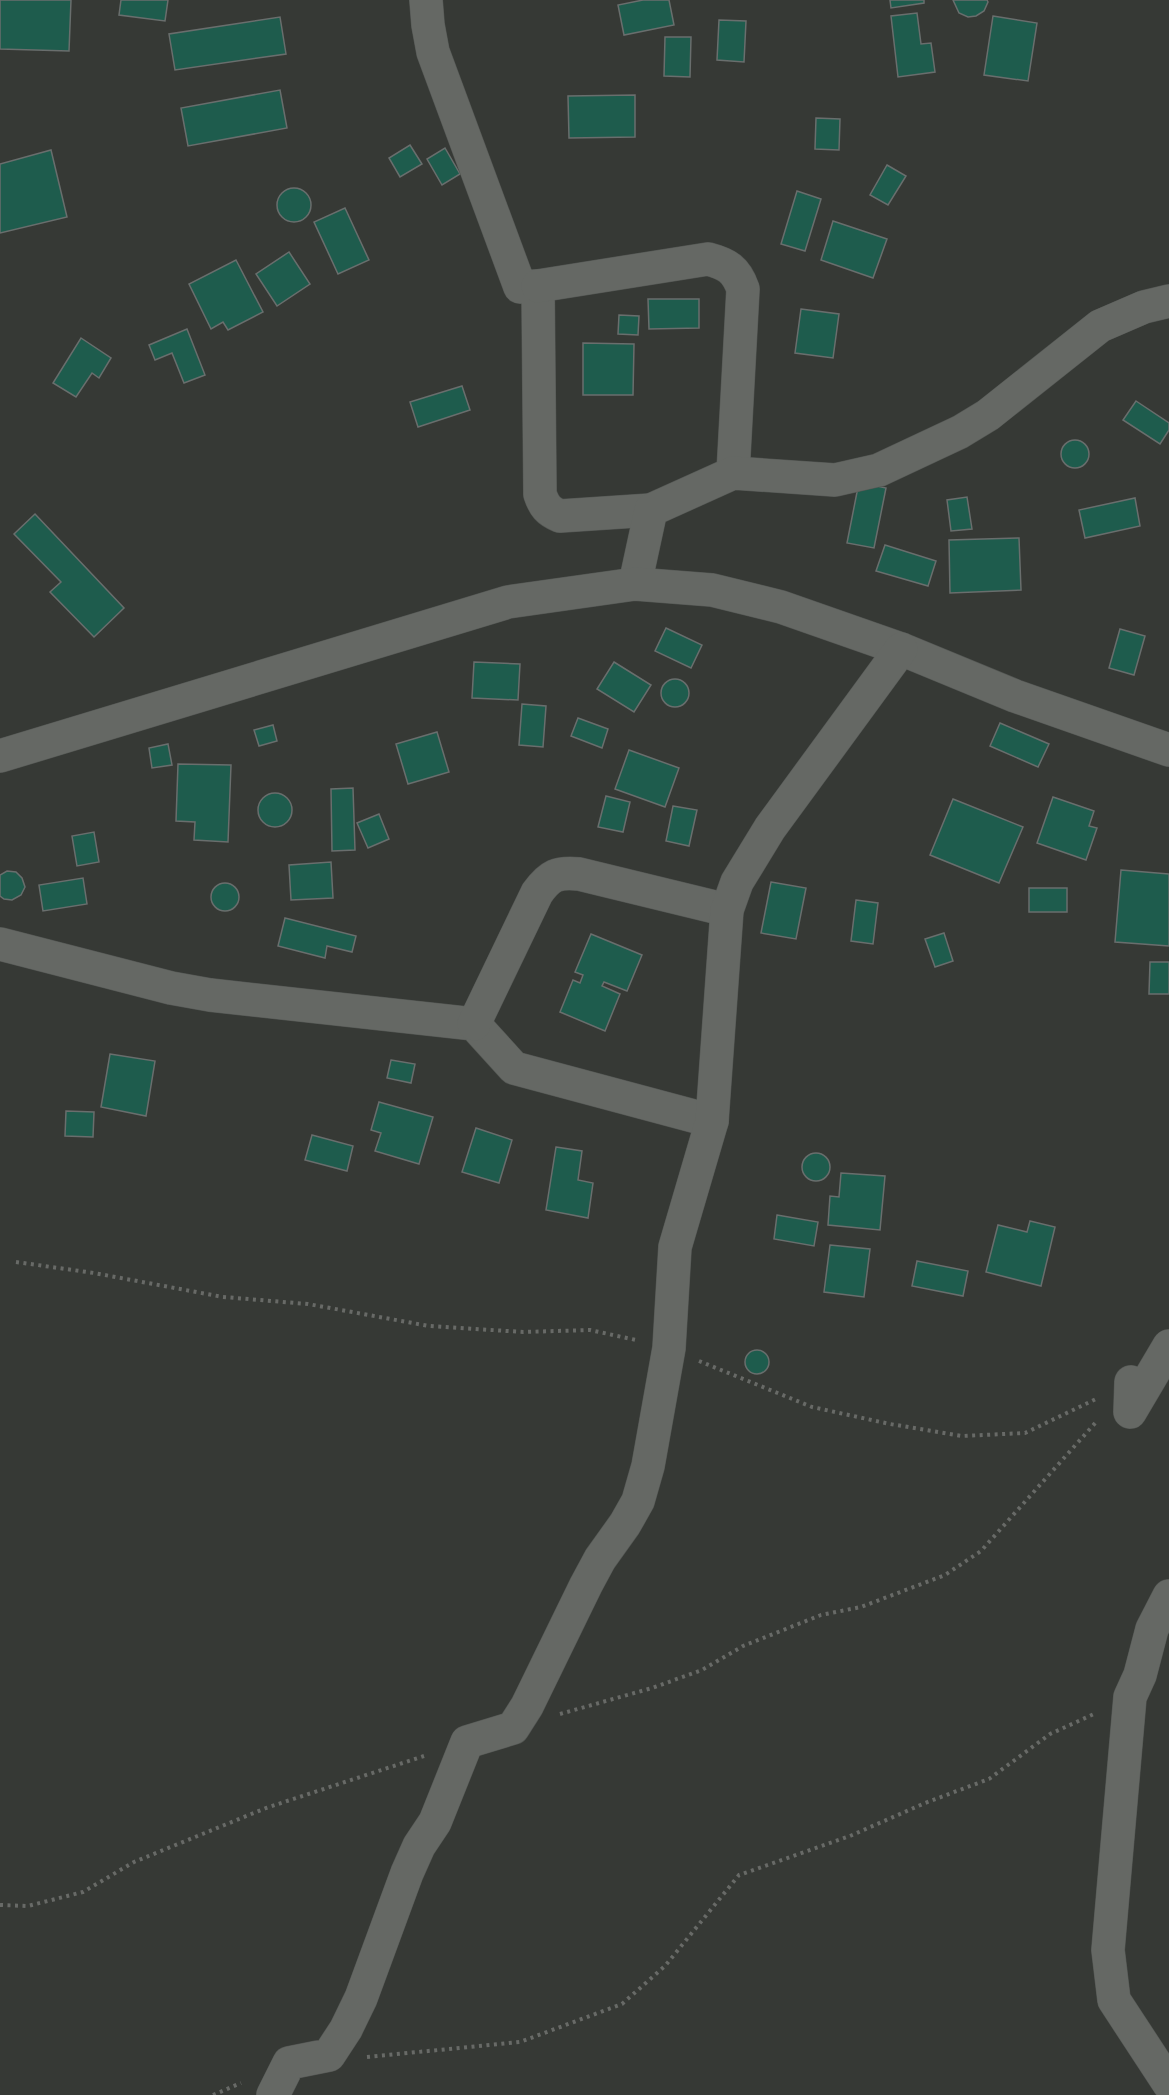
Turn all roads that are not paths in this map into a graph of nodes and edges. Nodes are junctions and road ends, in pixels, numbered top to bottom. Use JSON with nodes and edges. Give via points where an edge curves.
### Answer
{"nodes":[{"id":1,"x":426,"y":0,"type":"edge"},
{"id":2,"x":538,"y":285,"type":"junction"},
{"id":3,"x":1169,"y":301,"type":"edge"},
{"id":4,"x":733,"y":473,"type":"junction"},
{"id":5,"x":651,"y":510,"type":"junction"},
{"id":6,"x":635,"y":584,"type":"junction"},
{"id":7,"x":901,"y":649,"type":"junction"},
{"id":8,"x":1169,"y":750,"type":"edge"},
{"id":9,"x":0,"y":756,"type":"edge"},
{"id":10,"x":727,"y":910,"type":"junction"},
{"id":11,"x":0,"y":944,"type":"edge"},
{"id":12,"x":474,"y":1024,"type":"junction"},
{"id":13,"x":712,"y":1121,"type":"junction"},
{"id":14,"x":1169,"y":1346,"type":"edge"},
{"id":15,"x":1131,"y":1382,"type":"road end"},
{"id":16,"x":1169,"y":1596,"type":"edge"},
{"id":17,"x":1169,"y":2084,"type":"edge"},
{"id":18,"x":273,"y":2095,"type":"edge"}],
"edges":[{"from":1,"to":2,"type":"street","via":[[433,52],[520,287]]},
{"from":2,"to":4,"type":"street","via":[[708,259],[723,263],[738,275],[743,289]]},
{"from":2,"to":5,"type":"street","via":[[540,494],[544,505],[560,516]]},
{"from":3,"to":4,"type":"street","via":[[1100,326],[988,415],[879,470],[835,480]]},
{"from":4,"to":5,"type":"street"},
{"from":5,"to":6,"type":"street"},
{"from":6,"to":7,"type":"street","via":[[712,590],[781,606]]},
{"from":6,"to":9,"type":"street","via":[[508,602]]},
{"from":7,"to":8,"type":"street","via":[[1015,696]]},
{"from":7,"to":10,"type":"street","via":[[770,828],[737,882]]},
{"from":10,"to":12,"type":"street","via":[[579,874],[554,875],[537,893]]},
{"from":10,"to":13,"type":"street"},
{"from":11,"to":12,"type":"street","via":[[181,990]]},
{"from":12,"to":13,"type":"street","via":[[514,1068]]},
{"from":13,"to":18,"type":"street","via":[[675,1247],[669,1348],[638,1501],[595,1568],[513,1728],[467,1742],[435,1822],[407,1873],[346,2029],[329,2055],[289,2063]]},
{"from":14,"to":15,"type":"street","via":[[1130,1412]]},
{"from":16,"to":17,"type":"street","via":[[1152,1629],[1130,1697],[1108,1950],[1114,2000]]}]}
